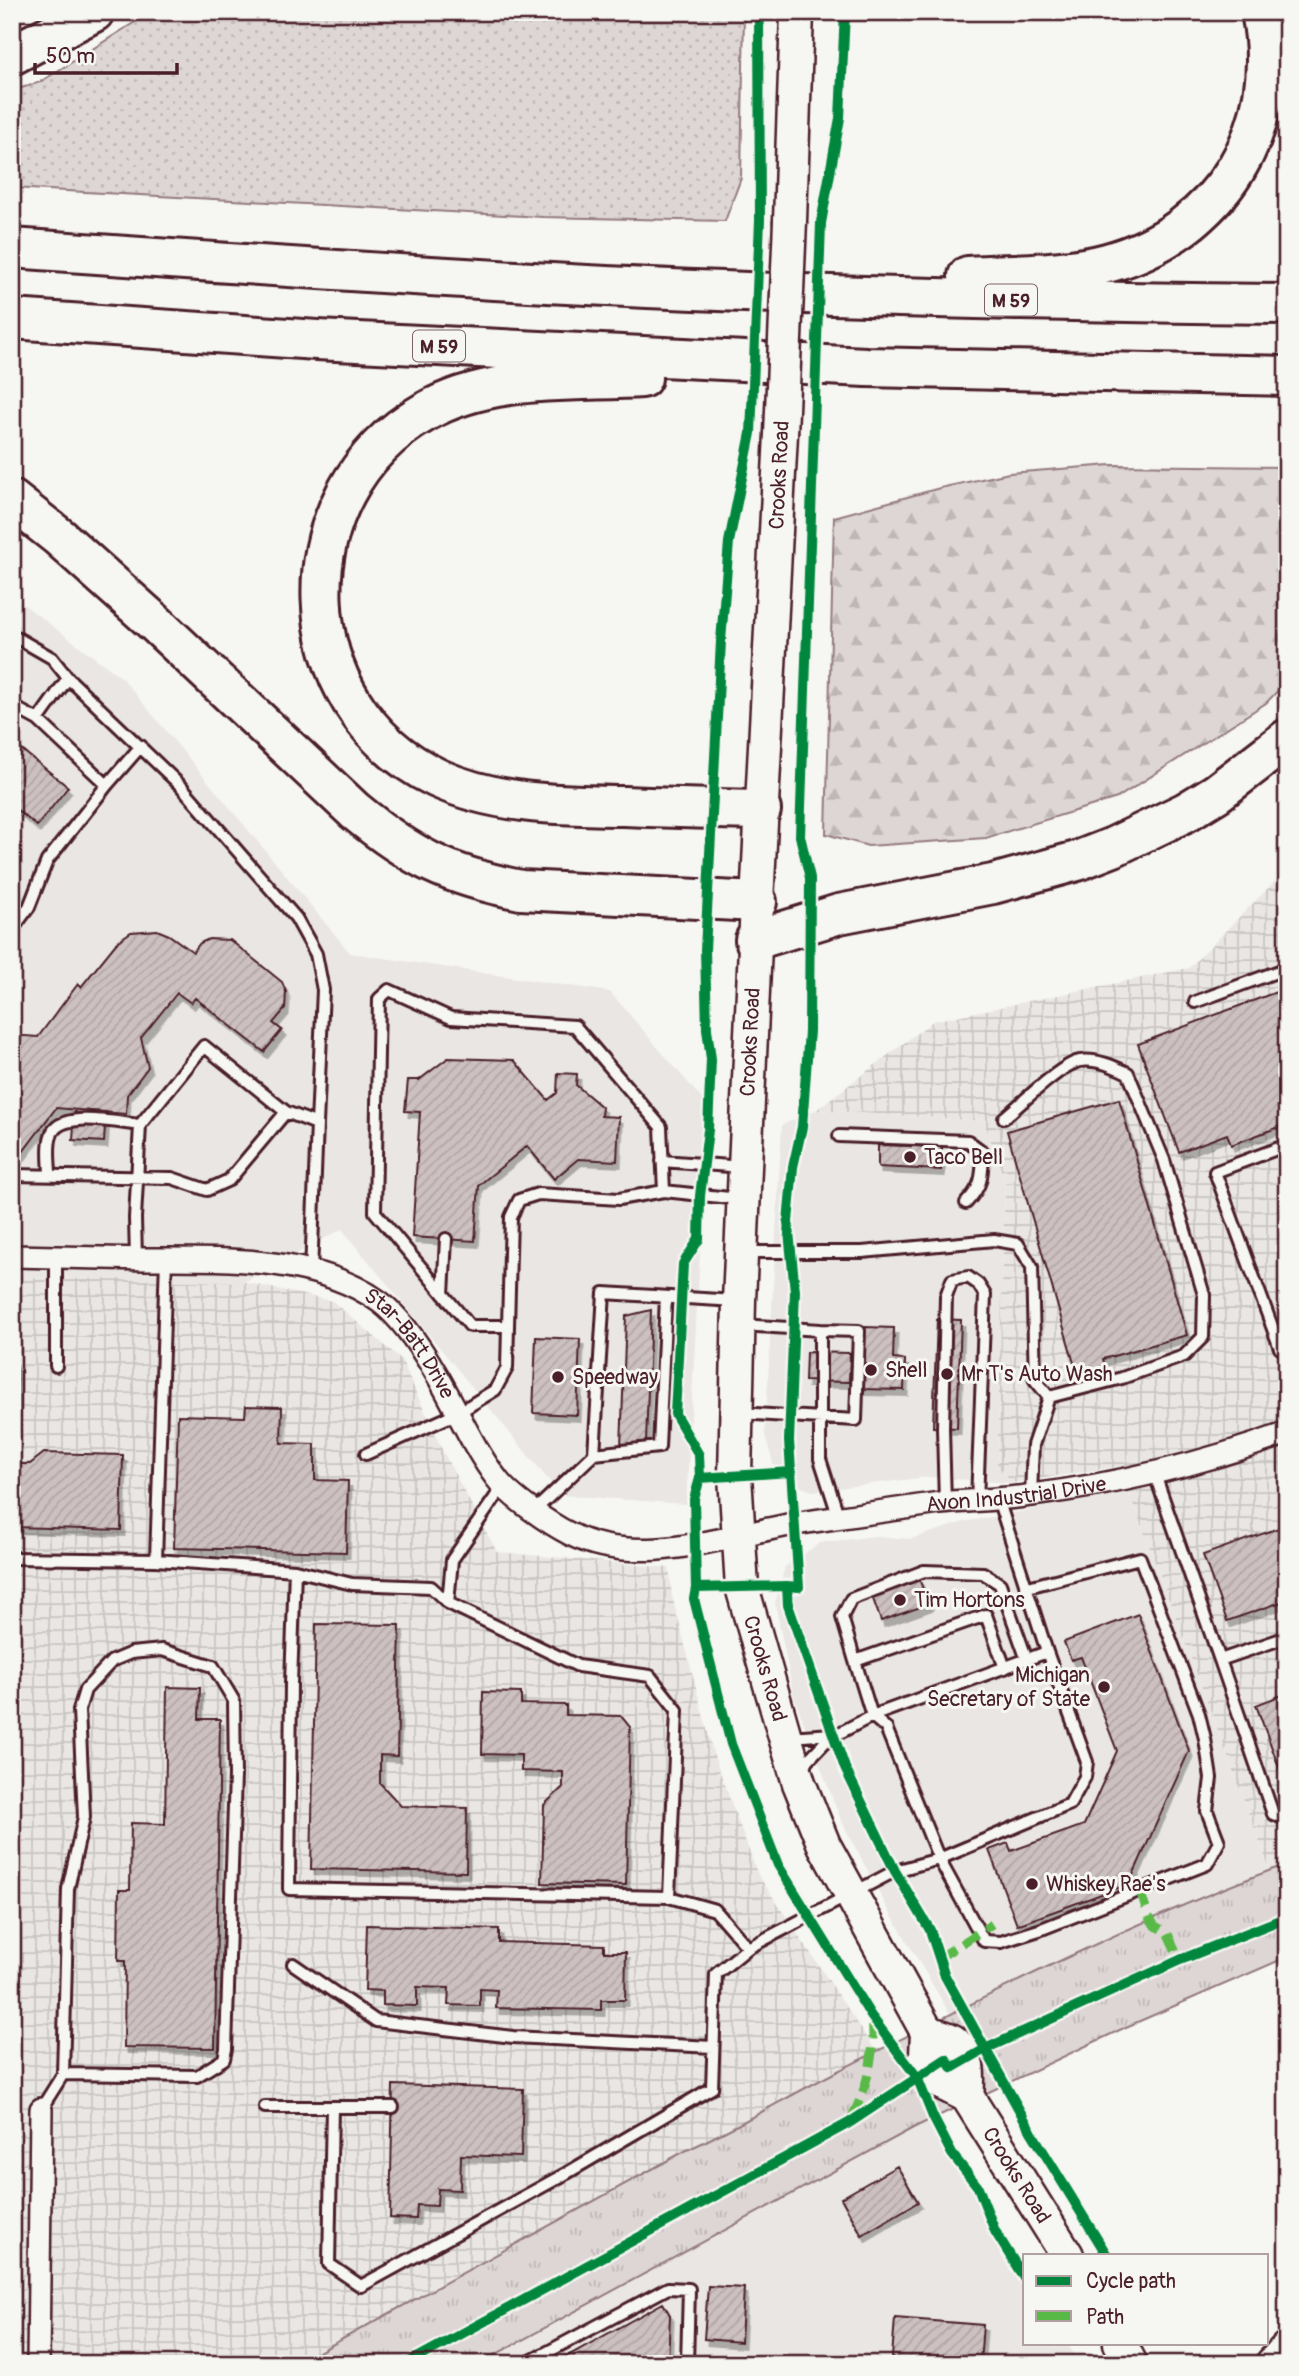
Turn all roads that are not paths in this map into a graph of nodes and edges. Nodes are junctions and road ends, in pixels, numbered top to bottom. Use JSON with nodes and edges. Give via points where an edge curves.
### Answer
{"nodes":[{"id":1,"x":94,"y":12,"type":"edge"},
{"id":2,"x":797,"y":12,"type":"edge"},
{"id":3,"x":1261,"y":12,"type":"edge"},
{"id":4,"x":12,"y":55,"type":"edge"},
{"id":5,"x":12,"y":248,"type":"edge"},
{"id":6,"x":735,"y":290,"type":"junction"},
{"id":7,"x":1287,"y":304,"type":"edge"},
{"id":8,"x":12,"y":319,"type":"edge"},
{"id":9,"x":866,"y":367,"type":"junction"},
{"id":10,"x":1287,"y":376,"type":"edge"},
{"id":11,"x":12,"y":500,"type":"edge"},
{"id":12,"x":12,"y":635,"type":"edge"},
{"id":13,"x":68,"y":678,"type":"junction"},
{"id":14,"x":12,"y":706,"type":"edge"},
{"id":15,"x":37,"y":720,"type":"junction"},
{"id":16,"x":1287,"y":739,"type":"edge"},
{"id":17,"x":141,"y":746,"type":"junction"},
{"id":18,"x":107,"y":785,"type":"junction"},
{"id":19,"x":761,"y":810,"type":"junction"},
{"id":20,"x":757,"y":902,"type":"junction"},
{"id":21,"x":12,"y":930,"type":"edge"},
{"id":22,"x":755,"y":940,"type":"junction"},
{"id":23,"x":1287,"y":968,"type":"edge"},
{"id":24,"x":1195,"y":1003,"type":"dead end"},
{"id":25,"x":285,"y":1112,"type":"junction"},
{"id":26,"x":1004,"y":1118,"type":"dead end"},
{"id":27,"x":317,"y":1124,"type":"junction"},
{"id":28,"x":140,"y":1125,"type":"junction"},
{"id":29,"x":839,"y":1136,"type":"dead end"},
{"id":30,"x":1287,"y":1145,"type":"edge"},
{"id":31,"x":663,"y":1161,"type":"junction"},
{"id":32,"x":745,"y":1167,"type":"junction"},
{"id":33,"x":12,"y":1175,"type":"edge"},
{"id":34,"x":50,"y":1175,"type":"junction"},
{"id":35,"x":137,"y":1177,"type":"junction"},
{"id":36,"x":664,"y":1191,"type":"junction"},
{"id":37,"x":743,"y":1199,"type":"junction"},
{"id":38,"x":966,"y":1203,"type":"dead end"},
{"id":39,"x":446,"y":1239,"type":"dead end"},
{"id":40,"x":741,"y":1252,"type":"junction"},
{"id":41,"x":12,"y":1256,"type":"edge"},
{"id":42,"x":57,"y":1257,"type":"junction"},
{"id":43,"x":136,"y":1258,"type":"junction"},
{"id":44,"x":166,"y":1259,"type":"junction"},
{"id":45,"x":311,"y":1273,"type":"junction"},
{"id":46,"x":443,"y":1294,"type":"junction"},
{"id":47,"x":666,"y":1297,"type":"junction"},
{"id":48,"x":738,"y":1313,"type":"junction"},
{"id":49,"x":508,"y":1326,"type":"junction"},
{"id":50,"x":820,"y":1330,"type":"junction"},
{"id":51,"x":1287,"y":1345,"type":"edge"},
{"id":52,"x":56,"y":1366,"type":"dead end"},
{"id":53,"x":1049,"y":1397,"type":"junction"},
{"id":54,"x":458,"y":1413,"type":"junction"},
{"id":55,"x":736,"y":1413,"type":"junction"},
{"id":56,"x":820,"y":1418,"type":"junction"},
{"id":57,"x":1287,"y":1433,"type":"edge"},
{"id":58,"x":366,"y":1454,"type":"dead end"},
{"id":59,"x":594,"y":1454,"type":"junction"},
{"id":60,"x":1154,"y":1472,"type":"junction"},
{"id":61,"x":503,"y":1486,"type":"junction"},
{"id":62,"x":1031,"y":1496,"type":"junction"},
{"id":63,"x":998,"y":1499,"type":"junction"},
{"id":64,"x":977,"y":1501,"type":"junction"},
{"id":65,"x":945,"y":1503,"type":"junction"},
{"id":66,"x":534,"y":1511,"type":"junction"},
{"id":67,"x":839,"y":1518,"type":"junction"},
{"id":68,"x":739,"y":1535,"type":"junction"},
{"id":69,"x":12,"y":1558,"type":"edge"},
{"id":70,"x":156,"y":1560,"type":"junction"},
{"id":71,"x":295,"y":1570,"type":"junction"},
{"id":72,"x":1028,"y":1587,"type":"junction"},
{"id":73,"x":447,"y":1603,"type":"junction"},
{"id":74,"x":1287,"y":1637,"type":"edge"},
{"id":75,"x":1047,"y":1652,"type":"junction"},
{"id":76,"x":1027,"y":1660,"type":"junction"},
{"id":77,"x":1220,"y":1660,"type":"junction"},
{"id":78,"x":855,"y":1661,"type":"junction"},
{"id":79,"x":1005,"y":1668,"type":"junction"},
{"id":80,"x":872,"y":1716,"type":"junction"},
{"id":81,"x":835,"y":1734,"type":"junction"},
{"id":82,"x":785,"y":1737,"type":"junction"},
{"id":83,"x":799,"y":1783,"type":"junction"},
{"id":84,"x":1287,"y":1820,"type":"edge"},
{"id":85,"x":939,"y":1859,"type":"junction"},
{"id":86,"x":853,"y":1895,"type":"junction"},
{"id":87,"x":669,"y":1897,"type":"junction"},
{"id":88,"x":748,"y":1948,"type":"junction"},
{"id":89,"x":293,"y":1964,"type":"dead end"},
{"id":90,"x":713,"y":2047,"type":"junction"},
{"id":91,"x":63,"y":2074,"type":"junction"},
{"id":92,"x":332,"y":2107,"type":"junction"},
{"id":93,"x":393,"y":2107,"type":"dead end"},
{"id":94,"x":265,"y":2108,"type":"dead end"},
{"id":95,"x":41,"y":2109,"type":"joint"},
{"id":96,"x":1066,"y":2254,"type":"edge"},
{"id":97,"x":1121,"y":2344,"type":"edge"},
{"id":98,"x":1287,"y":2348,"type":"edge"},
{"id":99,"x":38,"y":2364,"type":"edge"},
{"id":100,"x":525,"y":2364,"type":"edge"},
{"id":101,"x":687,"y":2364,"type":"edge"},
{"id":102,"x":1131,"y":2364,"type":"edge"},
{"id":103,"x":1272,"y":2364,"type":"edge"}],
"edges":[{"from":1,"to":4,"type":"highway"},
{"from":2,"to":19,"type":"main road","name":"Crooks Road","bridge":true},
{"from":3,"to":6,"type":"highway","via":[[1266,78],[1251,140],[1211,203],[1154,246],[1073,269]]},
{"from":5,"to":6,"type":"highway","number":"M 59","via":[[374,273]]},
{"from":6,"to":7,"type":"highway","number":"M 59"},
{"from":8,"to":9,"type":"highway","number":"M 59","via":[[317,340]]},
{"from":9,"to":10,"type":"highway","number":"M 59"},
{"from":9,"to":19,"type":"highway","via":[[536,383],[473,393],[425,411],[370,457],[348,490],[322,561],[321,616],[344,687],[372,729],[436,777],[487,796],[517,801]]},
{"from":11,"to":20,"type":"highway","via":[[154,622],[355,811],[428,863],[521,890]]},
{"from":12,"to":13,"type":"lane","via":[[52,658]]},
{"from":13,"to":15,"type":"lane"},
{"from":13,"to":17,"type":"lane"},
{"from":14,"to":15,"type":"lane"},
{"from":15,"to":18,"type":"lane"},
{"from":16,"to":22,"type":"highway","via":[[1186,812],[1077,861],[993,884],[839,914]]},
{"from":17,"to":18,"type":"lane"},
{"from":17,"to":27,"type":"lane","via":[[296,918],[316,954],[323,990]]},
{"from":18,"to":21,"type":"lane","via":[[47,861],[29,907]]},
{"from":19,"to":20,"type":"main road","name":"Crooks Road"},
{"from":20,"to":22,"type":"main road","name":"Crooks Road"},
{"from":22,"to":32,"type":"main road","name":"Crooks Road"},
{"from":23,"to":24,"type":"lane"},
{"from":25,"to":27,"type":"lane"},
{"from":25,"to":28,"type":"lane","via":[[204,1046]]},
{"from":25,"to":35,"type":"lane","via":[[229,1180],[207,1190],[172,1178]]},
{"from":26,"to":53,"type":"lane","via":[[1057,1073],[1080,1060],[1128,1073],[1164,1160],[1204,1295],[1203,1337],[1184,1356]]},
{"from":27,"to":45,"type":"lane"},
{"from":28,"to":34,"type":"lane","via":[[75,1119],[60,1123],[51,1135]]},
{"from":28,"to":35,"type":"lane"},
{"from":29,"to":38,"type":"lane","via":[[968,1141],[983,1152],[978,1190]]},
{"from":30,"to":51,"type":"lane","via":[[1215,1172],[1280,1348]]},
{"from":31,"to":32,"type":"lane"},
{"from":31,"to":36,"type":"lane"},
{"from":31,"to":46,"type":"lane","via":[[661,1127],[575,1026],[451,1018],[389,990],[379,999],[374,1212]]},
{"from":32,"to":37,"type":"main road","name":"Crooks Road"},
{"from":33,"to":34,"type":"lane"},
{"from":34,"to":35,"type":"lane"},
{"from":35,"to":43,"type":"lane"},
{"from":36,"to":37,"type":"lane"},
{"from":36,"to":49,"type":"lane","via":[[618,1199],[538,1194],[519,1200],[511,1217]]},
{"from":37,"to":40,"type":"main road","name":"Crooks Road"},
{"from":39,"to":46,"type":"lane"},
{"from":40,"to":48,"type":"main road","name":"Crooks Road"},
{"from":40,"to":53,"type":"lane","via":[[862,1252],[994,1240],[1018,1244],[1032,1267],[1035,1380]]},
{"from":41,"to":42,"type":"street","name":"Star-Batt Drive"},
{"from":42,"to":43,"type":"street","name":"Star-Batt Drive"},
{"from":42,"to":52,"type":"lane"},
{"from":43,"to":44,"type":"street","name":"Star-Batt Drive"},
{"from":44,"to":45,"type":"street","name":"Star-Batt Drive","via":[[253,1261]]},
{"from":44,"to":70,"type":"lane"},
{"from":45,"to":54,"type":"street","name":"Star-Batt Drive","via":[[348,1283],[383,1304],[420,1345]]},
{"from":46,"to":49,"type":"lane","via":[[470,1326]]},
{"from":47,"to":48,"type":"lane"},
{"from":47,"to":59,"type":"lane","via":[[659,1447]]},
{"from":47,"to":59,"type":"lane","via":[[604,1293]]},
{"from":48,"to":50,"type":"lane"},
{"from":48,"to":55,"type":"main road","name":"Crooks Road"},
{"from":49,"to":54,"type":"lane","via":[[507,1368],[495,1390]]},
{"from":50,"to":56,"type":"lane"},
{"from":50,"to":56,"type":"lane","via":[[859,1331],[856,1420]]},
{"from":53,"to":62,"type":"lane","via":[[1033,1445]]},
{"from":54,"to":58,"type":"lane"},
{"from":54,"to":61,"type":"street","name":"Star-Batt Drive"},
{"from":55,"to":56,"type":"lane"},
{"from":55,"to":68,"type":"main road","name":"Crooks Road"},
{"from":56,"to":67,"type":"lane","via":[[820,1459]]},
{"from":57,"to":60,"type":"street","name":"Avon Industrial Drive"},
{"from":59,"to":66,"type":"lane"},
{"from":60,"to":62,"type":"street","name":"Avon Industrial Drive"},
{"from":60,"to":77,"type":"lane"},
{"from":61,"to":66,"type":"street","name":"Star-Batt Drive"},
{"from":61,"to":73,"type":"lane","via":[[452,1560]]},
{"from":62,"to":63,"type":"street","name":"Avon Industrial Drive"},
{"from":63,"to":64,"type":"street","name":"Avon Industrial Drive"},
{"from":63,"to":72,"type":"lane"},
{"from":64,"to":65,"type":"street","name":"Avon Industrial Drive"},
{"from":64,"to":65,"type":"lane","via":[[985,1295],[968,1277],[952,1280],[946,1296]]},
{"from":65,"to":67,"type":"street","name":"Avon Industrial Drive"},
{"from":66,"to":68,"type":"street","name":"Star-Batt Drive","via":[[596,1545],[688,1547]]},
{"from":67,"to":68,"type":"street","name":"Avon Industrial Drive"},
{"from":68,"to":82,"type":"main road","name":"Crooks Road","via":[[742,1587]]},
{"from":69,"to":70,"type":"lane"},
{"from":70,"to":71,"type":"lane"},
{"from":71,"to":73,"type":"lane","via":[[352,1584],[431,1587]]},
{"from":71,"to":87,"type":"lane","via":[[289,1889]]},
{"from":72,"to":75,"type":"lane"},
{"from":72,"to":85,"type":"lane","via":[[1140,1558],[1199,1714],[1211,1778],[1207,1811],[1219,1842],[1207,1864],[1001,1942],[984,1941]]},
{"from":73,"to":87,"type":"lane","via":[[578,1666],[650,1676],[677,1710]]},
{"from":74,"to":77,"type":"lane"},
{"from":75,"to":76,"type":"lane"},
{"from":75,"to":85,"type":"lane","via":[[1087,1762],[1078,1793],[1070,1804]]},
{"from":76,"to":78,"type":"lane","via":[[1000,1584],[983,1573],[925,1571],[851,1599],[842,1617]]},
{"from":76,"to":79,"type":"lane"},
{"from":77,"to":84,"type":"lane","via":[[1273,1814]]},
{"from":78,"to":79,"type":"lane","via":[[986,1615]]},
{"from":78,"to":80,"type":"lane"},
{"from":79,"to":80,"type":"lane"},
{"from":80,"to":81,"type":"lane"},
{"from":80,"to":85,"type":"lane","via":[[886,1728]]},
{"from":81,"to":82,"type":"lane"},
{"from":81,"to":83,"type":"lane","via":[[808,1760]]},
{"from":82,"to":83,"type":"main road","name":"Crooks Road"},
{"from":83,"to":86,"type":"main road","name":"Crooks Road","via":[[824,1845]]},
{"from":85,"to":86,"type":"lane","via":[[895,1871]]},
{"from":86,"to":88,"type":"lane"},
{"from":86,"to":96,"type":"main road","name":"Crooks Road","via":[[927,2032],[926,2057],[943,2084],[967,2096]]},
{"from":87,"to":88,"type":"lane","via":[[715,1910]]},
{"from":88,"to":90,"type":"lane","via":[[716,1973]]},
{"from":89,"to":90,"type":"lane","via":[[376,2021],[513,2037]]},
{"from":90,"to":92,"type":"lane","via":[[712,2088],[361,2286],[329,2264]]},
{"from":91,"to":91,"type":"lane","via":[[197,2076],[224,2059],[235,1775],[233,1701],[213,1666],[162,1650],[131,1653],[112,1661],[85,1690],[79,1710],[84,1817],[68,1889]]},
{"from":91,"to":95,"type":"lane"},
{"from":92,"to":93,"type":"lane"},
{"from":92,"to":94,"type":"lane"},
{"from":95,"to":99,"type":"street"},
{"from":97,"to":102,"type":"main road"},
{"from":98,"to":103,"type":"main road"},
{"from":100,"to":101,"type":"lane","via":[[668,2288],[689,2289]]}]}
